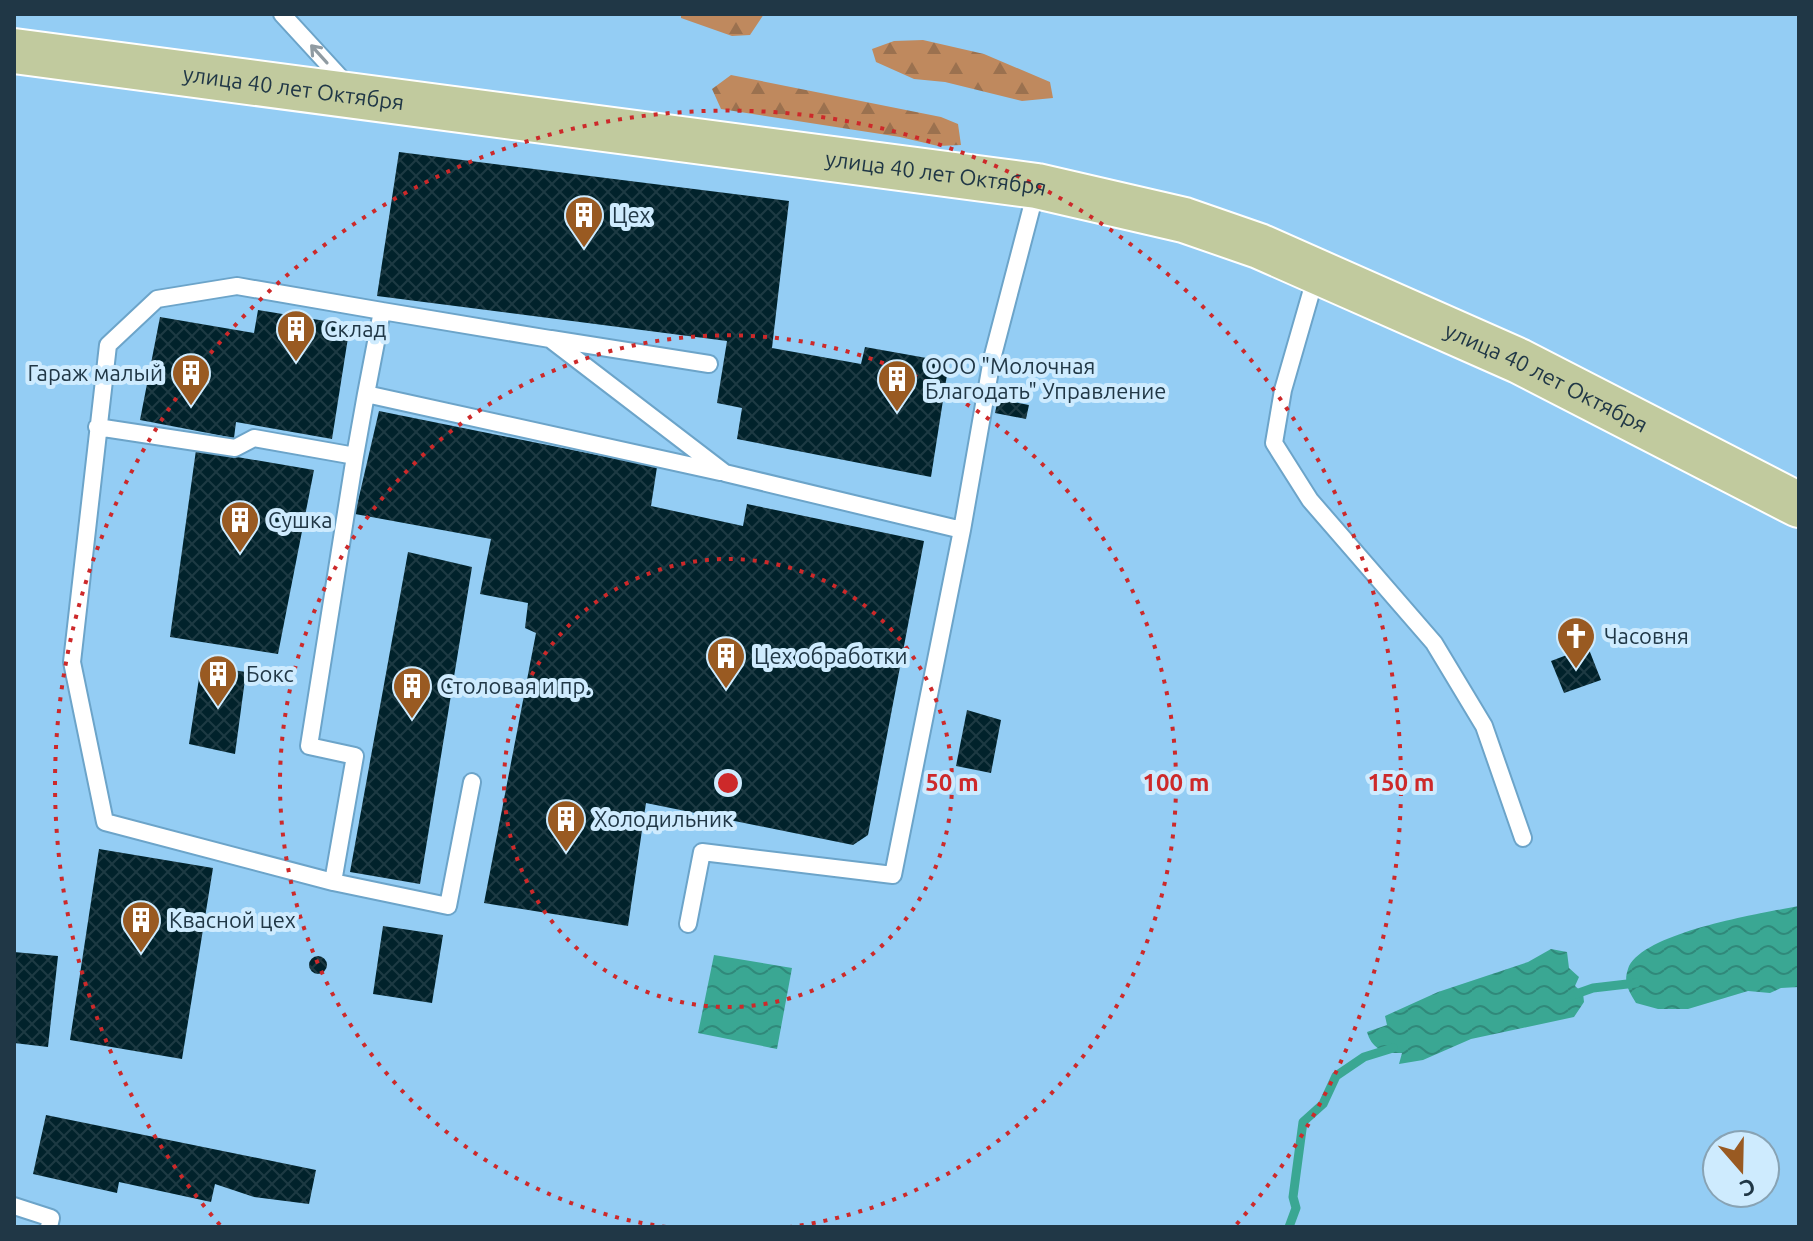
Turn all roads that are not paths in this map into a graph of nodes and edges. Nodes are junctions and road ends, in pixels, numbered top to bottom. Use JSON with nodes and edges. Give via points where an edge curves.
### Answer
{"nodes":[{"id":1,"x":282,"y":14,"type":"edge"},
{"id":2,"x":14,"y":51,"type":"edge"},
{"id":3,"x":355,"y":94,"type":"junction"},
{"id":4,"x":1037,"y":186,"type":"junction"},
{"id":5,"x":1317,"y":271,"type":"junction"},
{"id":6,"x":382,"y":311,"type":"junction"},
{"id":7,"x":550,"y":339,"type":"junction"},
{"id":8,"x":709,"y":364,"type":"dead end"},
{"id":9,"x":366,"y":394,"type":"junction"},
{"id":10,"x":97,"y":427,"type":"junction"},
{"id":11,"x":355,"y":456,"type":"junction"},
{"id":12,"x":725,"y":473,"type":"junction"},
{"id":13,"x":1799,"y":505,"type":"edge"},
{"id":14,"x":962,"y":530,"type":"junction"},
{"id":15,"x":472,"y":782,"type":"dead end"},
{"id":16,"x":1523,"y":838,"type":"dead end"},
{"id":17,"x":333,"y":882,"type":"junction"},
{"id":18,"x":688,"y":924,"type":"dead end"},
{"id":19,"x":14,"y":1206,"type":"edge"},
{"id":20,"x":49,"y":1227,"type":"edge"}],
"edges":[{"from":3,"to":1,"type":"lane","one_way":true},
{"from":2,"to":3,"type":"main road","name":"улица 40 лет Октября"},
{"from":3,"to":4,"type":"main road","name":"улица 40 лет Октября"},
{"from":4,"to":5,"type":"main road","name":"улица 40 лет Октября","via":[[1184,220]]},
{"from":4,"to":14,"type":"lane","via":[[992,359]]},
{"from":5,"to":13,"type":"main road","name":"улица 40 лет Октября","via":[[1519,361]]},
{"from":5,"to":16,"type":"lane","via":[[1283,390],[1274,443],[1310,500],[1434,643],[1484,726]]},
{"from":6,"to":7,"type":"lane"},
{"from":6,"to":9,"type":"lane"},
{"from":6,"to":10,"type":"lane","via":[[237,286],[157,299],[108,345]]},
{"from":7,"to":8,"type":"lane"},
{"from":7,"to":12,"type":"lane"},
{"from":9,"to":11,"type":"lane"},
{"from":9,"to":12,"type":"lane"},
{"from":10,"to":11,"type":"lane","via":[[235,448],[254,438]]},
{"from":10,"to":17,"type":"lane","via":[[72,662],[105,822]]},
{"from":11,"to":17,"type":"lane","via":[[309,746],[355,756]]},
{"from":12,"to":14,"type":"lane"},
{"from":14,"to":18,"type":"lane","via":[[893,875],[702,852]]},
{"from":15,"to":17,"type":"lane","via":[[448,906]]},
{"from":19,"to":20,"type":"lane","via":[[51,1218]]}]}
